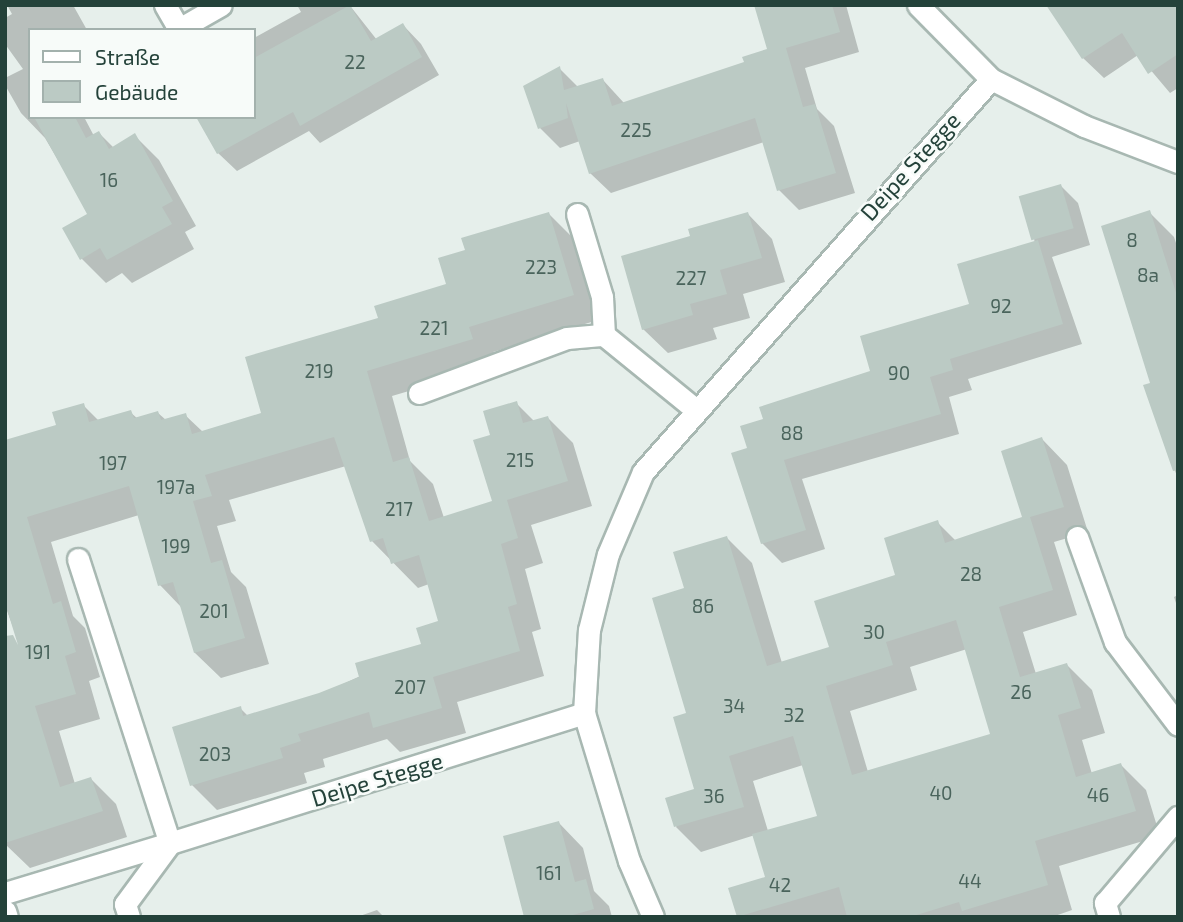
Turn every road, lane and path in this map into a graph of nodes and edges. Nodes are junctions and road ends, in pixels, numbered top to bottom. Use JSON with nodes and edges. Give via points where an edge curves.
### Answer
{"nodes":[{"id":1,"x":165,"y":5,"type":"edge"},
{"id":2,"x":221,"y":5,"type":"edge"},
{"id":3,"x":918,"y":5,"type":"edge"},
{"id":4,"x":178,"y":28,"type":"edge"},
{"id":5,"x":181,"y":28,"type":"edge"},
{"id":6,"x":991,"y":79,"type":"junction"},
{"id":7,"x":1178,"y":162,"type":"edge"},
{"id":8,"x":577,"y":214,"type":"dead end"},
{"id":9,"x":604,"y":335,"type":"junction"},
{"id":10,"x":419,"y":393,"type":"dead end"},
{"id":11,"x":695,"y":409,"type":"junction"},
{"id":12,"x":1077,"y":537,"type":"dead end"},
{"id":13,"x":78,"y":559,"type":"dead end"},
{"id":14,"x":584,"y":713,"type":"junction"},
{"id":15,"x":1178,"y":725,"type":"edge"},
{"id":16,"x":1178,"y":817,"type":"edge"},
{"id":17,"x":170,"y":843,"type":"junction"},
{"id":18,"x":5,"y":892,"type":"edge"},
{"id":19,"x":5,"y":911,"type":"edge"},
{"id":20,"x":7,"y":917,"type":"edge"},
{"id":21,"x":128,"y":917,"type":"edge"},
{"id":22,"x":653,"y":917,"type":"edge"},
{"id":23,"x":1110,"y":917,"type":"edge"}],
"edges":[{"from":1,"to":4,"type":"street"},
{"from":2,"to":5,"type":"street"},
{"from":3,"to":6,"type":"street"},
{"from":6,"to":7,"type":"street","via":[[1084,126]]},
{"from":6,"to":11,"type":"street","name":"Deipe Stegge"},
{"from":8,"to":9,"type":"street","via":[[602,298]]},
{"from":9,"to":10,"type":"street","via":[[567,338]]},
{"from":9,"to":11,"type":"street"},
{"from":11,"to":14,"type":"street","name":"Deipe Stegge","via":[[643,472],[608,554],[590,630]]},
{"from":12,"to":15,"type":"street","via":[[1115,642]]},
{"from":13,"to":17,"type":"street"},
{"from":14,"to":17,"type":"street","name":"Deipe Stegge"},
{"from":14,"to":22,"type":"street","name":"Deipe Stegge","via":[[629,861]]},
{"from":16,"to":23,"type":"street","via":[[1105,903]]},
{"from":17,"to":18,"type":"street","name":"Deipe Stegge"},
{"from":17,"to":21,"type":"street","via":[[125,904]]},
{"from":19,"to":20,"type":"street"}]}
